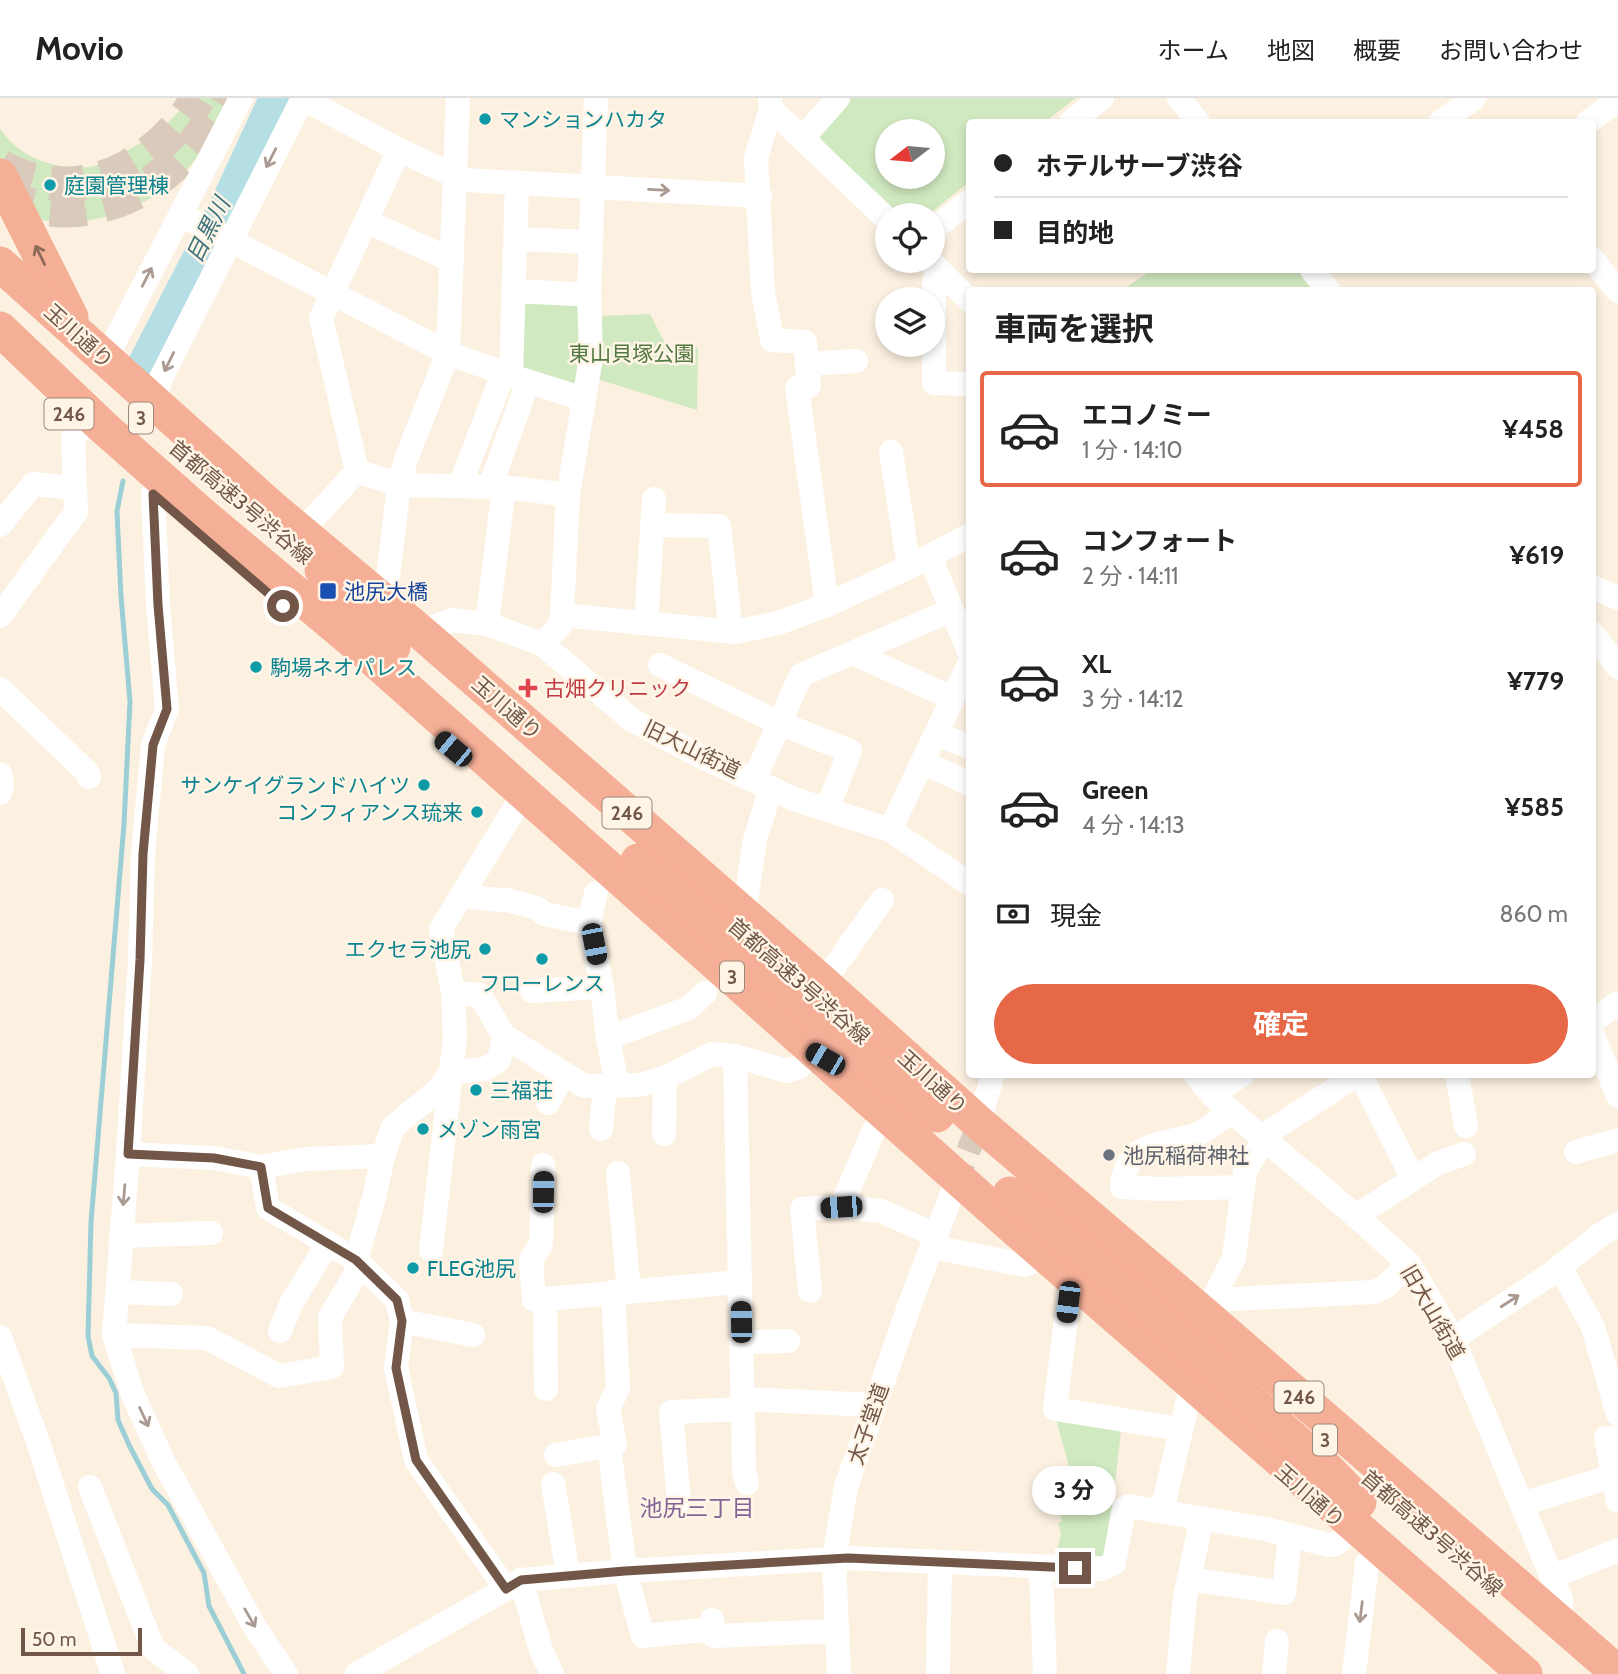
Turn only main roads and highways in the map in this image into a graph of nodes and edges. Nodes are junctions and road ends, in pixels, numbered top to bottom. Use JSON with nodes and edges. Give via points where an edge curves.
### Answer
{"nodes":[{"id":1,"x":0,"y":176,"type":"edge"},
{"id":2,"x":0,"y":263,"type":"edge"},
{"id":3,"x":0,"y":290,"type":"edge"},
{"id":4,"x":0,"y":329,"type":"edge"},
{"id":5,"x":0,"y":347,"type":"edge"},
{"id":6,"x":271,"y":508,"type":"junction"},
{"id":7,"x":294,"y":536,"type":"junction"},
{"id":8,"x":354,"y":642,"type":"junction"},
{"id":9,"x":415,"y":648,"type":"junction"},
{"id":10,"x":776,"y":1027,"type":"junction"},
{"id":11,"x":1056,"y":1205,"type":"junction"},
{"id":12,"x":1465,"y":1623,"type":"junction"},
{"id":13,"x":1618,"y":1673,"type":"edge"},
{"id":14,"x":1523,"y":1674,"type":"edge"},
{"id":15,"x":1595,"y":1674,"type":"edge"}],
"edges":[{"from":8,"to":1,"type":"highway","one_way":true,"via":[[136,431],[104,380]]},
{"from":2,"to":6,"type":"highway","name":"玉川通り","number":"246"},
{"from":2,"to":7,"type":"highway","via":[[131,393]]},
{"from":3,"to":7,"type":"highway","name":"首都高速3号渋谷線","number":"3","via":[[135,412]]},
{"from":4,"to":8,"type":"highway","name":"首都高速3号渋谷線","number":"3","via":[[194,508]]},
{"from":5,"to":10,"type":"highway","name":"玉川通り","number":"246","via":[[153,494]]},
{"from":6,"to":7,"type":"highway","name":"玉川通り","number":"246"},
{"from":6,"to":9,"type":"highway","via":[[355,610]]},
{"from":7,"to":9,"type":"highway","name":"玉川通り","number":"246","via":[[385,602]]},
{"from":7,"to":11,"type":"highway","name":"首都高速3号渋谷線","number":"3"},
{"from":8,"to":10,"type":"highway","name":"首都高速3号渋谷線","number":"3"},
{"from":9,"to":11,"type":"highway","via":[[865,1058]]},
{"from":9,"to":13,"type":"highway","name":"玉川通り","number":"246","via":[[744,915],[979,1124],[1208,1308]]},
{"from":10,"to":12,"type":"highway","name":"首都高速3号渋谷線","number":"3"},
{"from":10,"to":12,"type":"highway","via":[[890,1096],[1107,1273],[1325,1467]]},
{"from":10,"to":14,"type":"highway","name":"玉川通り","number":"246","via":[[1189,1392]]},
{"from":11,"to":15,"type":"highway","name":"首都高速3号渋谷線","number":"3"},
{"from":12,"to":14,"type":"highway","name":"首都高速3号渋谷線","number":"3"}]}
